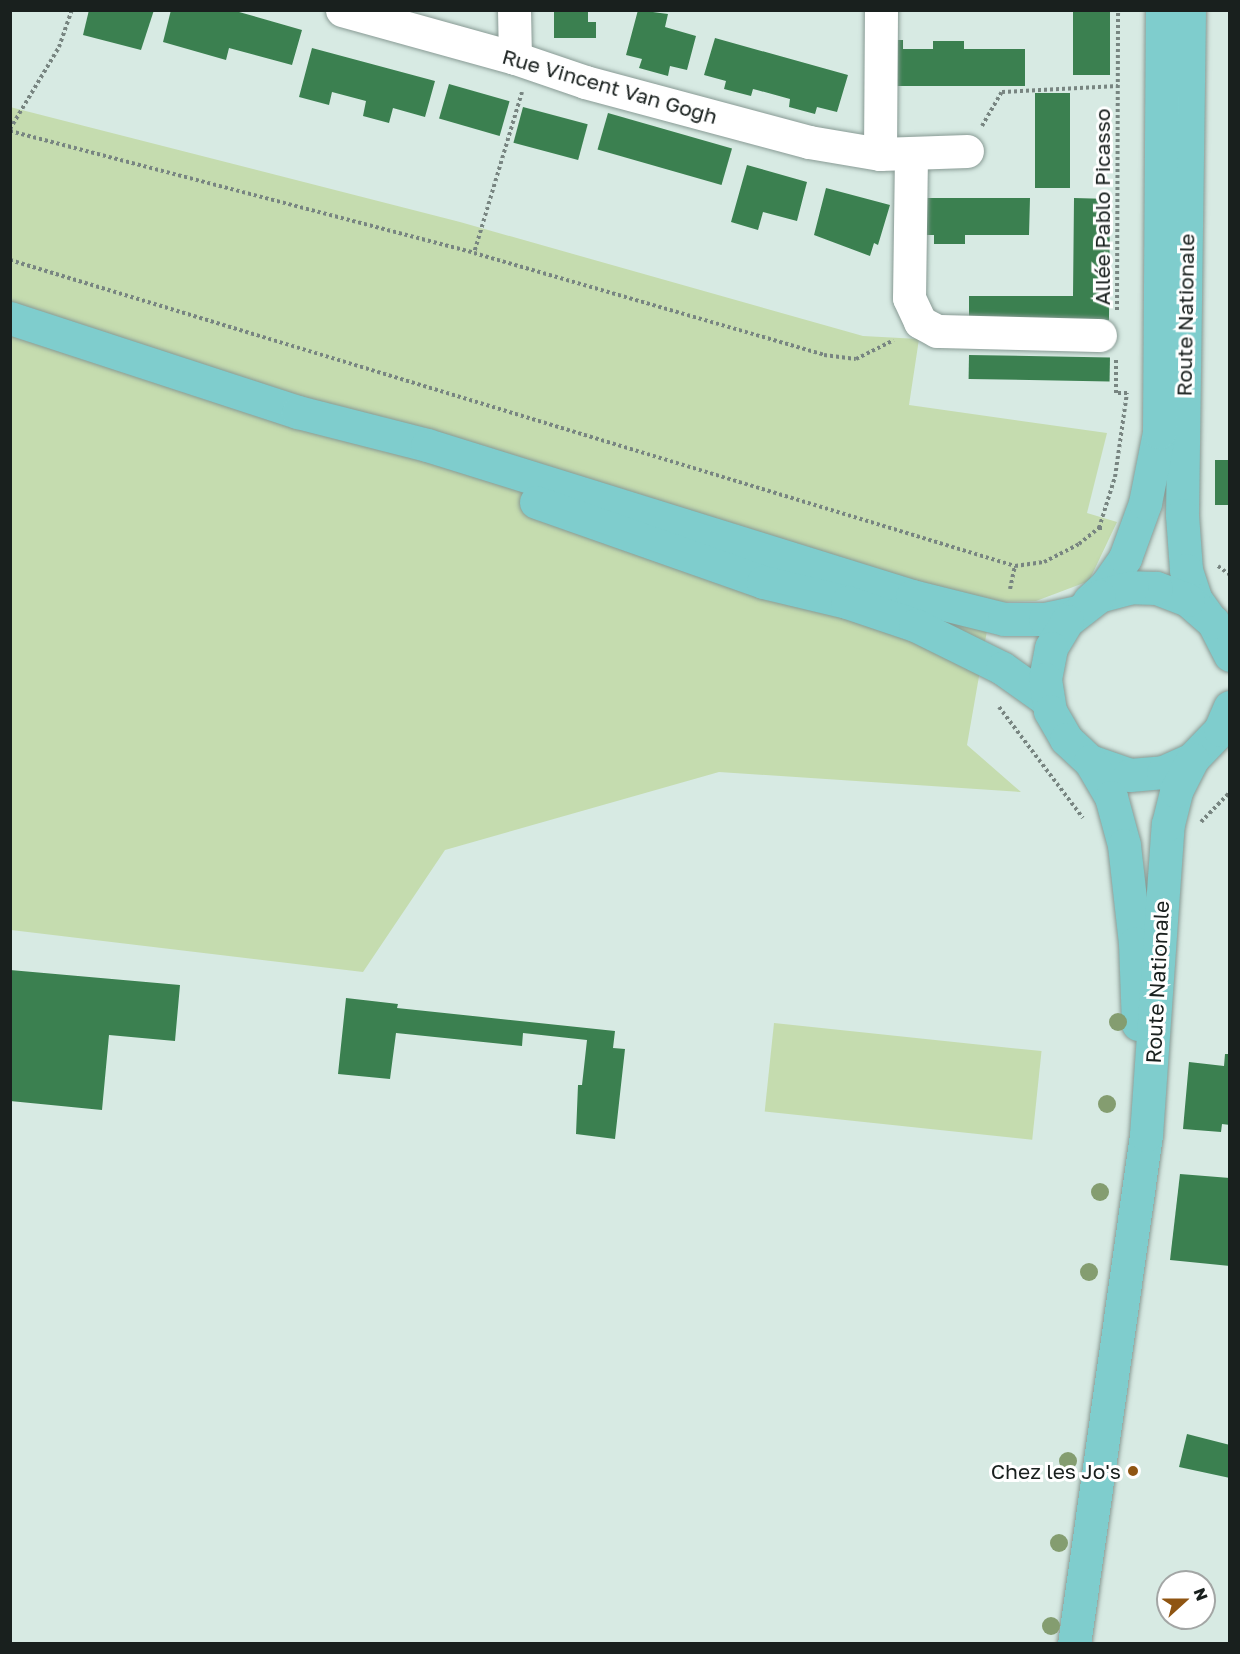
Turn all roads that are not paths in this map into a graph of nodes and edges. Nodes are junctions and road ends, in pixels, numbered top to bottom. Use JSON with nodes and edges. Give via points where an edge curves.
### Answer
{"nodes":[{"id":1,"x":342,"y":10,"type":"edge"},
{"id":2,"x":514,"y":10,"type":"edge"},
{"id":3,"x":881,"y":10,"type":"edge"},
{"id":4,"x":1162,"y":10,"type":"edge"},
{"id":5,"x":1189,"y":10,"type":"edge"},
{"id":6,"x":523,"y":61,"type":"junction"},
{"id":7,"x":966,"y":151,"type":"road end"},
{"id":8,"x":896,"y":154,"type":"junction"},
{"id":9,"x":10,"y":318,"type":"edge"},
{"id":10,"x":1111,"y":338,"type":"road end"},
{"id":11,"x":339,"y":424,"type":"junction"},
{"id":12,"x":1081,"y":607,"type":"junction"},
{"id":13,"x":1222,"y":637,"type":"edge"},
{"id":14,"x":1047,"y":700,"type":"junction"},
{"id":15,"x":1226,"y":721,"type":"edge"},
{"id":16,"x":1192,"y":759,"type":"junction"},
{"id":17,"x":1090,"y":761,"type":"junction"},
{"id":18,"x":1133,"y":1208,"type":"junction"},
{"id":19,"x":1074,"y":1644,"type":"edge"}],
"edges":[{"from":1,"to":6,"type":"street","name":"Rue Vincent Van Gogh"},
{"from":2,"to":6,"type":"street"},
{"from":3,"to":8,"type":"street"},
{"from":4,"to":12,"type":"main road","name":"Route Nationale","via":[[1161,396],[1153,471],[1118,571]]},
{"from":5,"to":13,"type":"main road","name":"Route Nationale","via":[[1182,515],[1186,570],[1196,600]]},
{"from":6,"to":8,"type":"street","name":"Rue Vincent Van Gogh","via":[[809,142]]},
{"from":7,"to":8,"type":"street","name":"Rue Vincent Van Gogh"},
{"from":8,"to":10,"type":"street","via":[[909,298],[920,322],[937,331]]},
{"from":9,"to":11,"type":"main road"},
{"from":11,"to":12,"type":"main road","via":[[428,445],[838,576],[977,613],[1028,620]]},
{"from":11,"to":14,"type":"main road","via":[[426,463],[574,516],[764,582],[847,602],[923,628],[1002,668]]},
{"from":12,"to":13,"type":"main road","via":[[1110,591],[1144,586],[1178,595]]},
{"from":12,"to":14,"type":"main road","name":"Route Nationale","via":[[1051,648],[1046,669]]},
{"from":14,"to":17,"type":"main road","via":[[1066,739]]},
{"from":15,"to":16,"type":"main road"},
{"from":16,"to":17,"type":"main road","via":[[1173,769],[1141,775],[1120,773]]},
{"from":16,"to":18,"type":"main road","name":"Route Nationale","via":[[1176,791],[1168,824],[1152,1078]]},
{"from":17,"to":18,"type":"main road","name":"Route Nationale","via":[[1116,810],[1136,943],[1138,1137]]},
{"from":18,"to":19,"type":"main road","name":"Route Nationale"}]}
